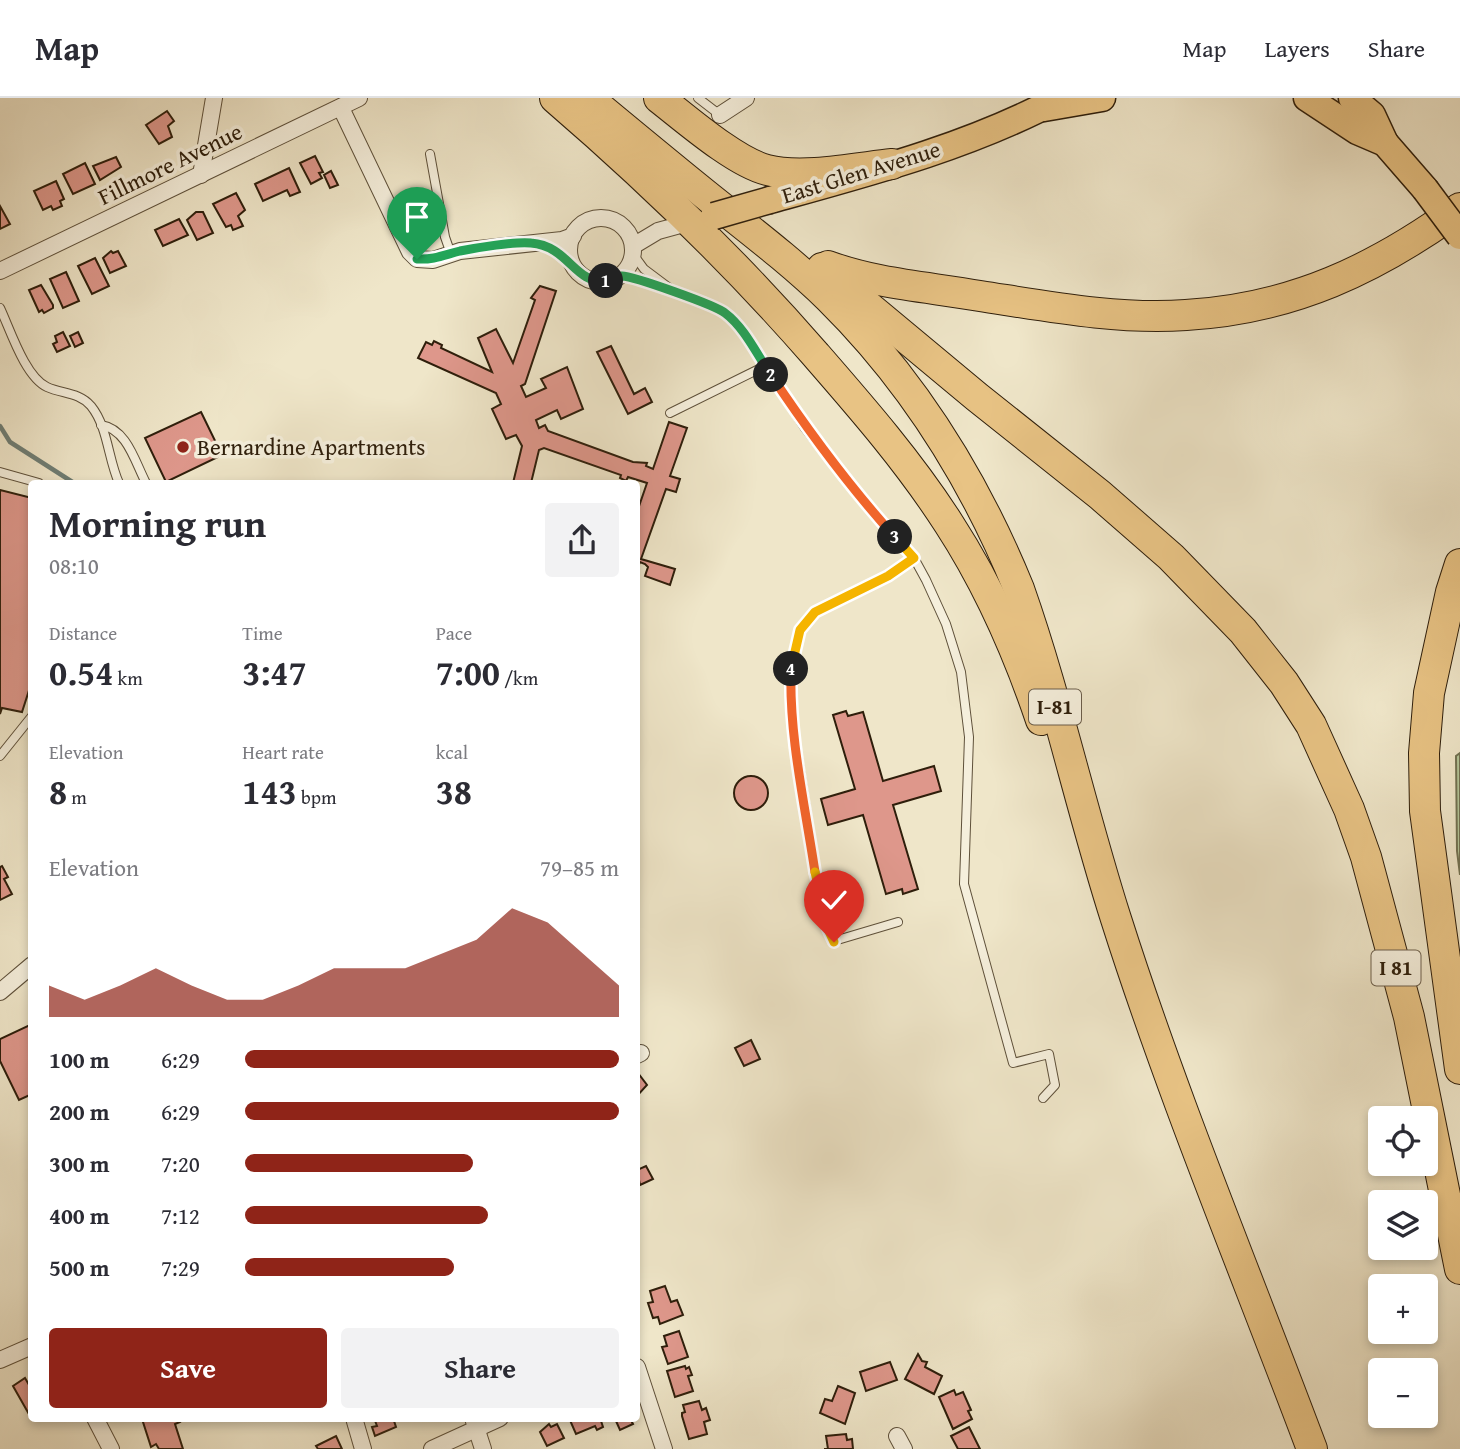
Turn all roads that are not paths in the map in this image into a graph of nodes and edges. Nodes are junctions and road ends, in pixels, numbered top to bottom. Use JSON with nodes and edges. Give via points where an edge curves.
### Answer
{"nodes":[{"id":1,"x":214,"y":98,"type":"edge"},
{"id":2,"x":359,"y":98,"type":"edge"},
{"id":3,"x":555,"y":98,"type":"edge"},
{"id":4,"x":588,"y":98,"type":"edge"},
{"id":5,"x":616,"y":98,"type":"edge"},
{"id":6,"x":659,"y":98,"type":"edge"},
{"id":7,"x":698,"y":98,"type":"edge"},
{"id":8,"x":746,"y":98,"type":"edge"},
{"id":9,"x":1102,"y":98,"type":"edge"},
{"id":10,"x":1307,"y":98,"type":"edge"},
{"id":11,"x":1352,"y":98,"type":"edge"},
{"id":12,"x":1049,"y":104,"type":"edge"},
{"id":13,"x":341,"y":108,"type":"junction"},
{"id":14,"x":720,"y":115,"type":"joint"},
{"id":15,"x":1385,"y":143,"type":"junction"},
{"id":16,"x":430,"y":154,"type":"dead end"},
{"id":17,"x":892,"y":164,"type":"junction"},
{"id":18,"x":201,"y":175,"type":"junction"},
{"id":19,"x":1460,"y":208,"type":"edge"},
{"id":20,"x":703,"y":219,"type":"junction"},
{"id":21,"x":626,"y":230,"type":"junction"},
{"id":22,"x":657,"y":231,"type":"junction"},
{"id":23,"x":573,"y":236,"type":"junction"},
{"id":24,"x":1460,"y":236,"type":"edge"},
{"id":25,"x":531,"y":243,"type":"junction"},
{"id":26,"x":633,"y":250,"type":"junction"},
{"id":27,"x":451,"y":254,"type":"junction"},
{"id":28,"x":806,"y":255,"type":"junction"},
{"id":29,"x":571,"y":262,"type":"junction"},
{"id":30,"x":0,"y":271,"type":"edge"},
{"id":31,"x":619,"y":276,"type":"junction"},
{"id":32,"x":677,"y":293,"type":"junction"},
{"id":33,"x":0,"y":308,"type":"edge"},
{"id":34,"x":765,"y":366,"type":"junction"},
{"id":35,"x":670,"y":413,"type":"dead end"},
{"id":36,"x":101,"y":425,"type":"junction"},
{"id":37,"x":0,"y":472,"type":"edge"},
{"id":38,"x":28,"y":480,"type":"edge"},
{"id":39,"x":118,"y":480,"type":"edge"},
{"id":40,"x":144,"y":480,"type":"edge"},
{"id":41,"x":914,"y":558,"type":"junction"},
{"id":42,"x":1460,"y":564,"type":"edge"},
{"id":43,"x":28,"y":721,"type":"edge"},
{"id":44,"x":0,"y":756,"type":"edge"},
{"id":45,"x":898,"y":922,"type":"dead end"},
{"id":46,"x":28,"y":968,"type":"edge"},
{"id":47,"x":0,"y":992,"type":"edge"},
{"id":48,"x":1460,"y":1069,"type":"edge"},
{"id":49,"x":1043,"y":1098,"type":"dead end"},
{"id":50,"x":1209,"y":1180,"type":"junction"},
{"id":51,"x":1460,"y":1269,"type":"edge"},
{"id":52,"x":28,"y":1348,"type":"edge"},
{"id":53,"x":0,"y":1360,"type":"edge"},
{"id":54,"x":640,"y":1376,"type":"edge"},
{"id":55,"x":97,"y":1422,"type":"edge"},
{"id":56,"x":355,"y":1422,"type":"edge"},
{"id":57,"x":474,"y":1423,"type":"edge"},
{"id":58,"x":111,"y":1449,"type":"edge"},
{"id":59,"x":363,"y":1449,"type":"edge"},
{"id":60,"x":432,"y":1449,"type":"edge"},
{"id":61,"x":482,"y":1449,"type":"edge"},
{"id":62,"x":664,"y":1449,"type":"edge"},
{"id":63,"x":1312,"y":1449,"type":"edge"}],
"edges":[{"from":1,"to":18,"type":"street"},
{"from":2,"to":13,"type":"street","name":"Fillmore Avenue"},
{"from":3,"to":20,"type":"highway"},
{"from":4,"to":50,"type":"highway","number":"I-81","via":[[829,298],[894,372],[958,465],[1019,589],[1115,918]]},
{"from":5,"to":28,"type":"highway"},
{"from":6,"to":17,"type":"highway","via":[[748,163],[768,171]]},
{"from":7,"to":14,"type":"lane"},
{"from":8,"to":14,"type":"street"},
{"from":9,"to":12,"type":"main road","name":"East Glen Avenue"},
{"from":10,"to":15,"type":"main road","via":[[1357,131]]},
{"from":11,"to":15,"type":"main road","via":[[1372,115]]},
{"from":12,"to":17,"type":"main road","name":"East Glen Avenue"},
{"from":13,"to":18,"type":"street","name":"Fillmore Avenue"},
{"from":13,"to":27,"type":"street","name":"East Glen Avenue","via":[[410,252],[425,260]]},
{"from":15,"to":24,"type":"main road","bridge":true},
{"from":16,"to":27,"type":"lane"},
{"from":17,"to":20,"type":"main road","name":"East Glen Avenue","bridge":true},
{"from":18,"to":30,"type":"street","name":"Fillmore Avenue"},
{"from":19,"to":28,"type":"highway","via":[[1397,250],[1315,290],[1186,316],[1060,308],[885,281],[830,267]]},
{"from":20,"to":22,"type":"street","name":"East Glen Avenue"},
{"from":20,"to":50,"type":"highway","via":[[927,491],[970,559],[1038,712],[1125,987],[1160,1078]]},
{"from":21,"to":22,"type":"street","name":"East Glen Avenue"},
{"from":21,"to":23,"type":"street","name":"East Glen Avenue","via":[[611,219],[600,218],[580,225]]},
{"from":21,"to":26,"type":"street"},
{"from":22,"to":26,"type":"street","name":"East Glen Avenue"},
{"from":23,"to":25,"type":"street","name":"East Glen Avenue"},
{"from":23,"to":29,"type":"street"},
{"from":25,"to":27,"type":"street","name":"East Glen Avenue"},
{"from":25,"to":29,"type":"street","via":[[551,248]]},
{"from":26,"to":31,"type":"street","name":"East Glen Avenue","via":[[630,265]]},
{"from":26,"to":32,"type":"lane","via":[[644,269]]},
{"from":28,"to":51,"type":"highway","number":"I 81","via":[[1153,541],[1243,631],[1284,683],[1311,725],[1366,857],[1409,1017]]},
{"from":29,"to":31,"type":"street","via":[[594,281]]},
{"from":31,"to":32,"type":"lane"},
{"from":32,"to":34,"type":"lane","via":[[725,313]]},
{"from":33,"to":36,"type":"lane","via":[[26,365],[39,382],[79,397]]},
{"from":34,"to":35,"type":"lane"},
{"from":34,"to":41,"type":"lane","via":[[851,486]]},
{"from":36,"to":39,"type":"lane"},
{"from":36,"to":40,"type":"lane","via":[[123,437]]},
{"from":37,"to":38,"type":"lane"},
{"from":41,"to":45,"type":"lane","via":[[815,612],[800,630],[791,664],[795,739],[828,929],[834,942]]},
{"from":41,"to":49,"type":"lane","via":[[946,624],[967,709],[964,884],[1013,1063],[1049,1054],[1055,1085]]},
{"from":42,"to":48,"type":"highway","via":[[1429,693],[1424,753],[1425,811]]},
{"from":43,"to":44,"type":"lane"},
{"from":46,"to":47,"type":"street"},
{"from":50,"to":63,"type":"highway","number":"I-81"},
{"from":52,"to":53,"type":"street"},
{"from":54,"to":62,"type":"street"},
{"from":55,"to":58,"type":"street"},
{"from":56,"to":59,"type":"street"},
{"from":57,"to":60,"type":"street"},
{"from":57,"to":61,"type":"street"}]}
